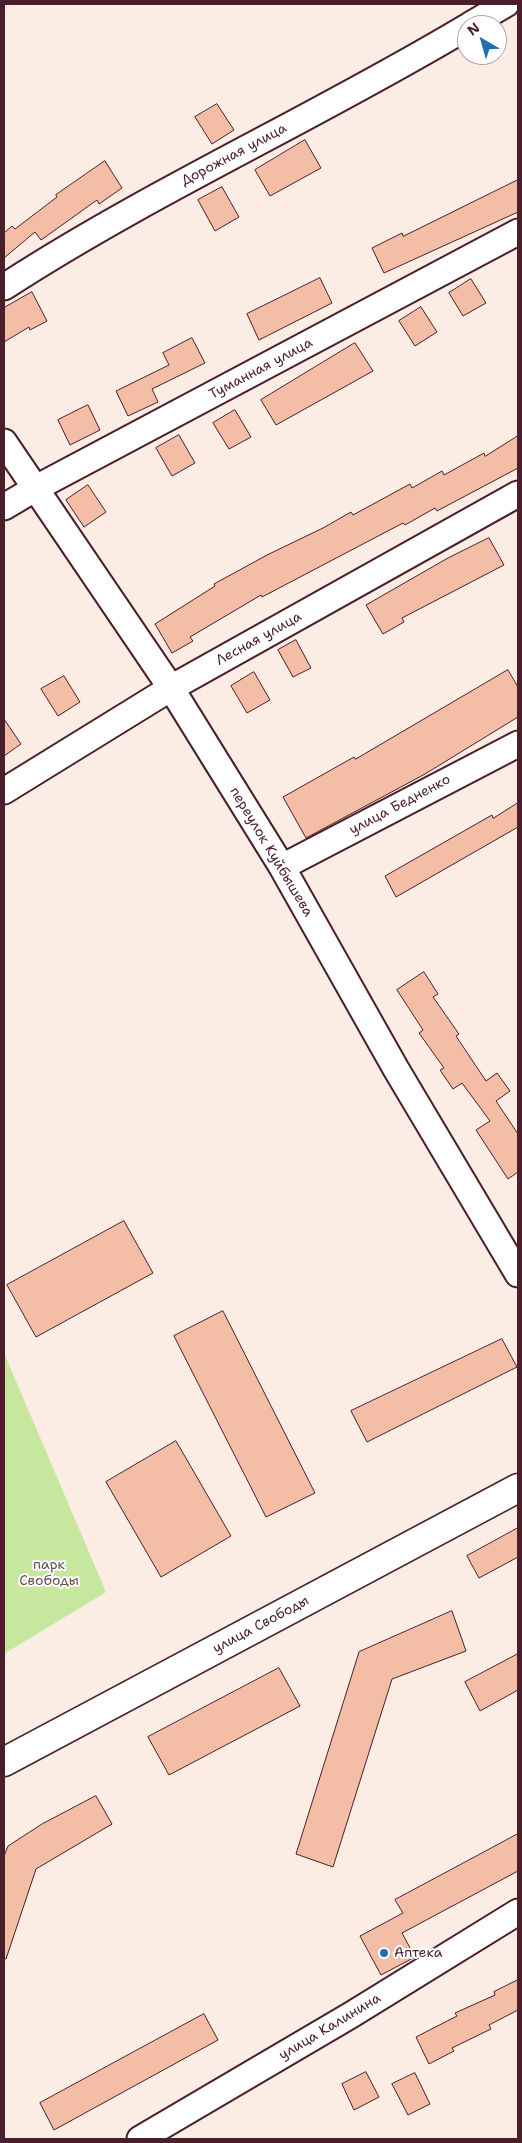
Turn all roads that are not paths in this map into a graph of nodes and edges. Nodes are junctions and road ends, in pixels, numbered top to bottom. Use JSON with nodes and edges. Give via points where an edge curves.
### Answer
{"nodes":[{"id":1,"x":506,"y":4,"type":"edge"},
{"id":2,"x":487,"y":15,"type":"edge"},
{"id":3,"x":457,"y":33,"type":"edge"},
{"id":4,"x":518,"y":232,"type":"edge"},
{"id":5,"x":4,"y":287,"type":"edge"},
{"id":6,"x":4,"y":442,"type":"edge"},
{"id":7,"x":36,"y":488,"type":"junction"},
{"id":8,"x":518,"y":494,"type":"edge"},
{"id":9,"x":4,"y":507,"type":"edge"},
{"id":10,"x":171,"y":688,"type":"junction"},
{"id":11,"x":518,"y":744,"type":"edge"},
{"id":12,"x":4,"y":791,"type":"edge"},
{"id":13,"x":282,"y":867,"type":"junction"},
{"id":14,"x":518,"y":1274,"type":"edge"},
{"id":15,"x":518,"y":1488,"type":"edge"},
{"id":16,"x":4,"y":1762,"type":"edge"},
{"id":17,"x":518,"y":1912,"type":"edge"},
{"id":18,"x":140,"y":2139,"type":"edge"}],
"edges":[{"from":1,"to":2,"type":"street"},
{"from":3,"to":5,"type":"street","name":"Дорожная улица","via":[[167,191]]},
{"from":4,"to":7,"type":"street","name":"Туманная улица"},
{"from":6,"to":7,"type":"street","name":"переулок Куйбышева"},
{"from":7,"to":9,"type":"street","name":"Туманная улица"},
{"from":7,"to":10,"type":"street","name":"переулок Куйбышева"},
{"from":8,"to":10,"type":"street","name":"Лесная улица"},
{"from":10,"to":12,"type":"street","name":"Лесная улица"},
{"from":10,"to":13,"type":"street","name":"переулок Куйбышева"},
{"from":11,"to":13,"type":"street","name":"улица Бедненко"},
{"from":13,"to":14,"type":"street","name":"переулок Куйбышева","via":[[396,1069]]},
{"from":15,"to":16,"type":"main road","name":"улица Свободы"},
{"from":17,"to":18,"type":"street","name":"улица Калинина"}]}
